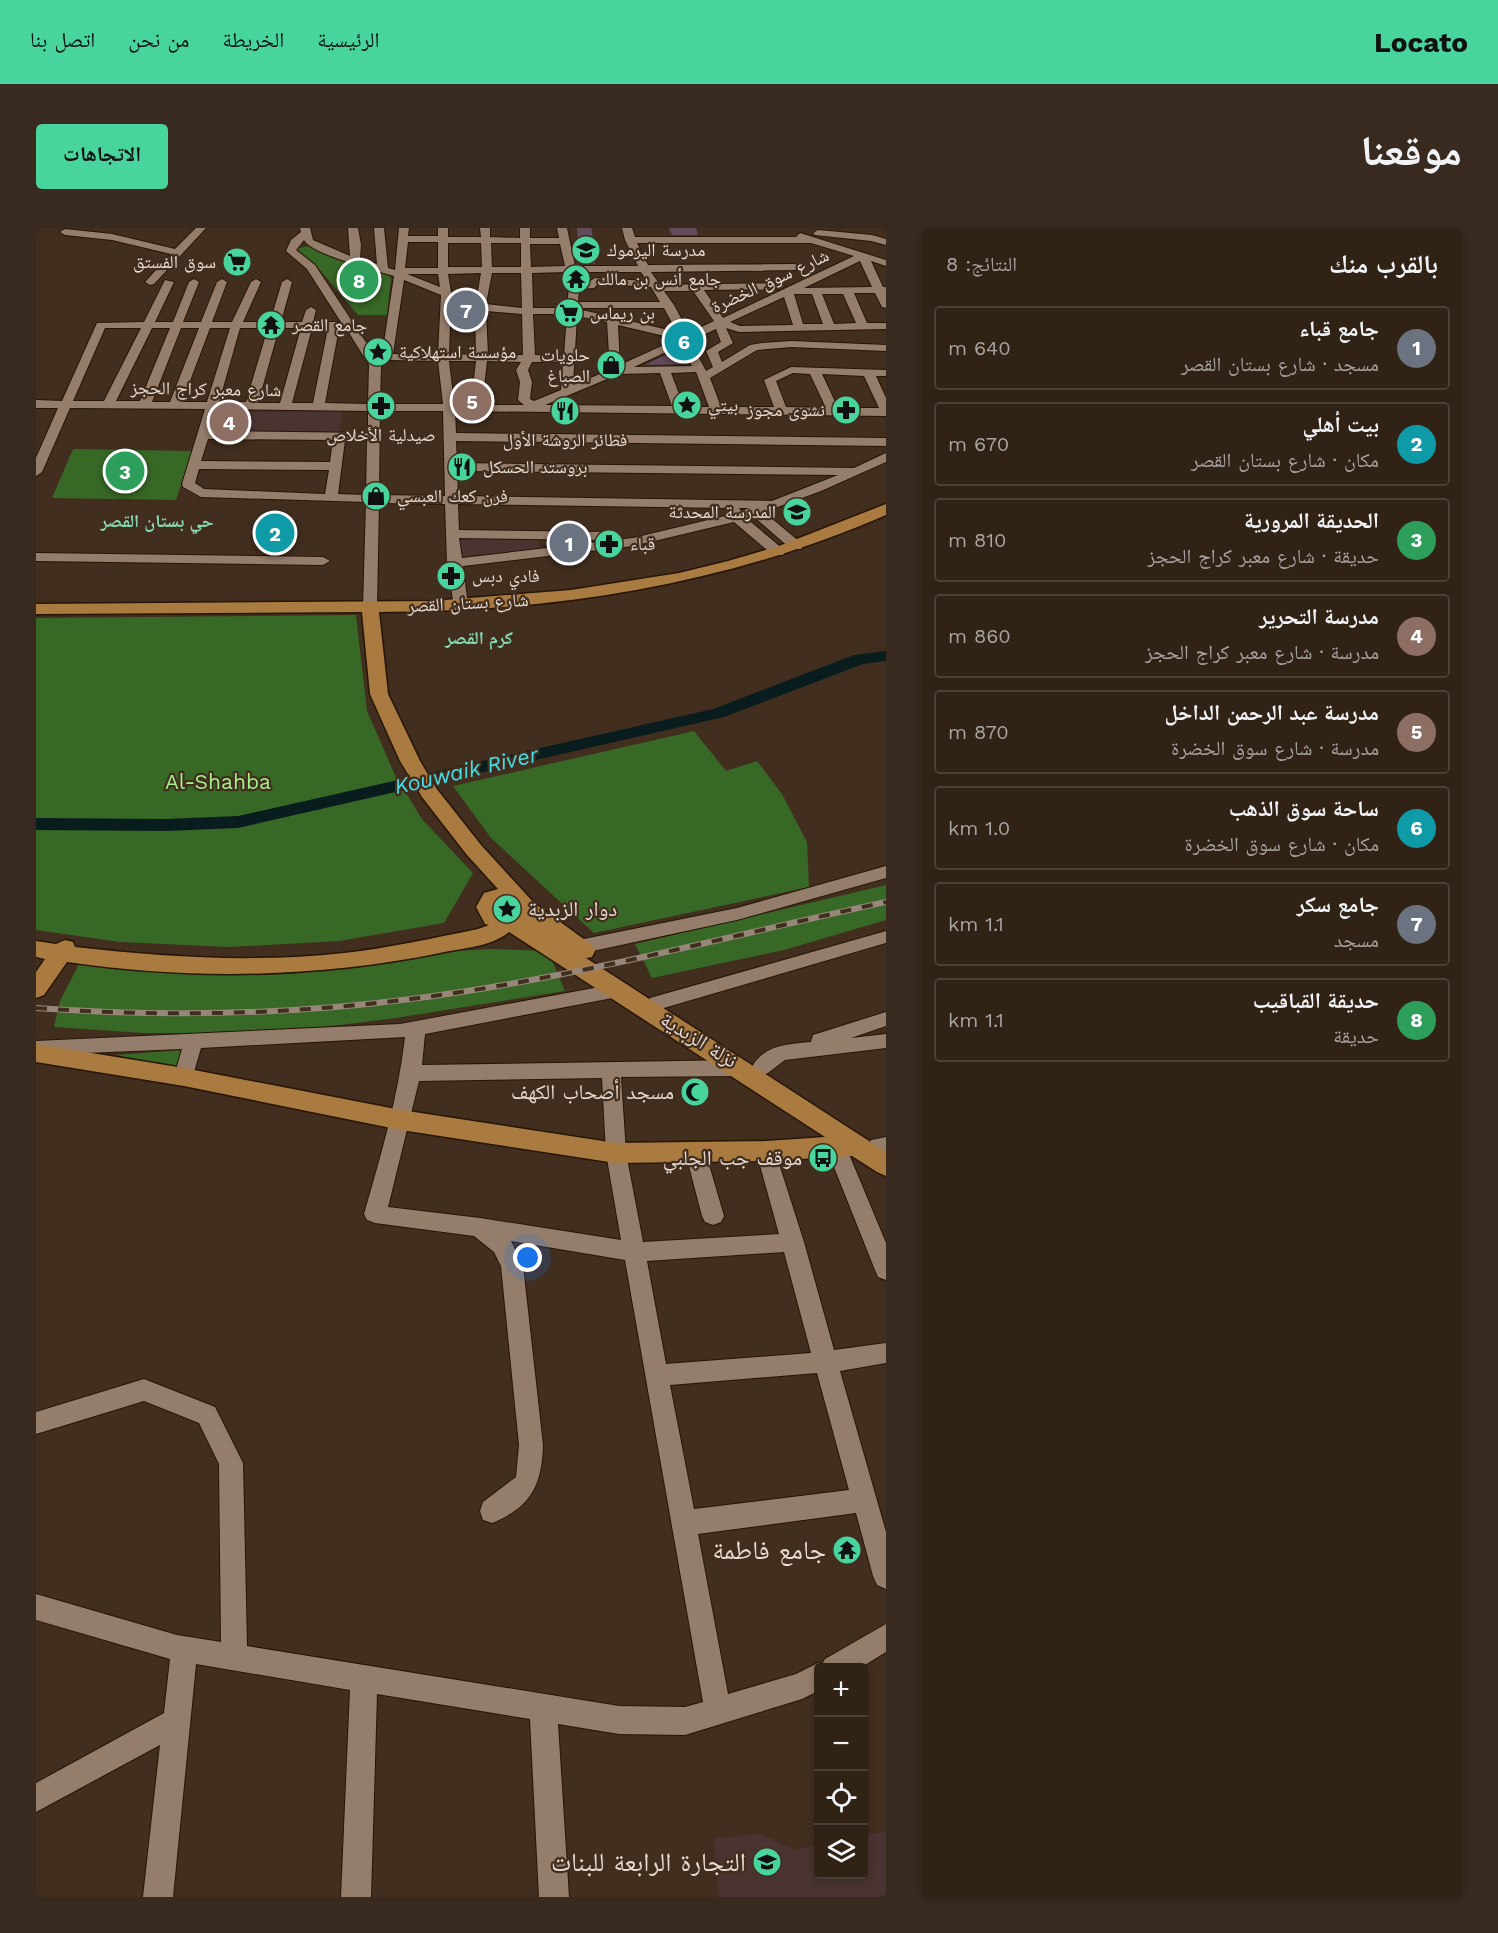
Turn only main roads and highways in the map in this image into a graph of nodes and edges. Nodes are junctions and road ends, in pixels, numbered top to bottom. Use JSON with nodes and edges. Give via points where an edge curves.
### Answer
{"nodes":[{"id":1,"x":886,"y":509,"type":"edge"},
{"id":2,"x":370,"y":607,"type":"junction"},
{"id":3,"x":36,"y":609,"type":"edge"},
{"id":4,"x":474,"y":850,"type":"junction"},
{"id":5,"x":488,"y":905,"type":"junction"},
{"id":6,"x":516,"y":913,"type":"junction"},
{"id":7,"x":36,"y":946,"type":"edge"},
{"id":8,"x":63,"y":951,"type":"junction"},
{"id":9,"x":36,"y":988,"type":"edge"},
{"id":10,"x":36,"y":1053,"type":"edge"},
{"id":11,"x":752,"y":1068,"type":"junction"},
{"id":12,"x":871,"y":1150,"type":"edge"}],
"edges":[{"from":1,"to":2,"type":"main road","name":"شارع بستان القصر","via":[[778,552],[669,580],[536,600]]},
{"from":2,"to":3,"type":"main road","name":"شارع بستان القصر"},
{"from":2,"to":4,"type":"main road","via":[[379,694],[410,761]]},
{"from":4,"to":5,"type":"main road","via":[[483,873]]},
{"from":4,"to":6,"type":"main road"},
{"from":5,"to":6,"type":"main road","via":[[497,896],[508,895]]},
{"from":5,"to":8,"type":"main road","via":[[466,923],[439,936],[321,956],[177,959]]},
{"from":6,"to":8,"type":"main road","via":[[497,930],[483,936],[324,963],[174,964]]},
{"from":6,"to":11,"type":"main road","name":"نزلة الزبدية","via":[[621,990]]},
{"from":6,"to":11,"type":"main road","name":"نزلة الزبدية","via":[[579,947],[627,985]]},
{"from":7,"to":8,"type":"main road"},
{"from":8,"to":9,"type":"main road"},
{"from":10,"to":12,"type":"main road","via":[[184,1077],[401,1120],[616,1153]]},
{"from":11,"to":12,"type":"main road","name":"نزلة الزبدية"}]}
